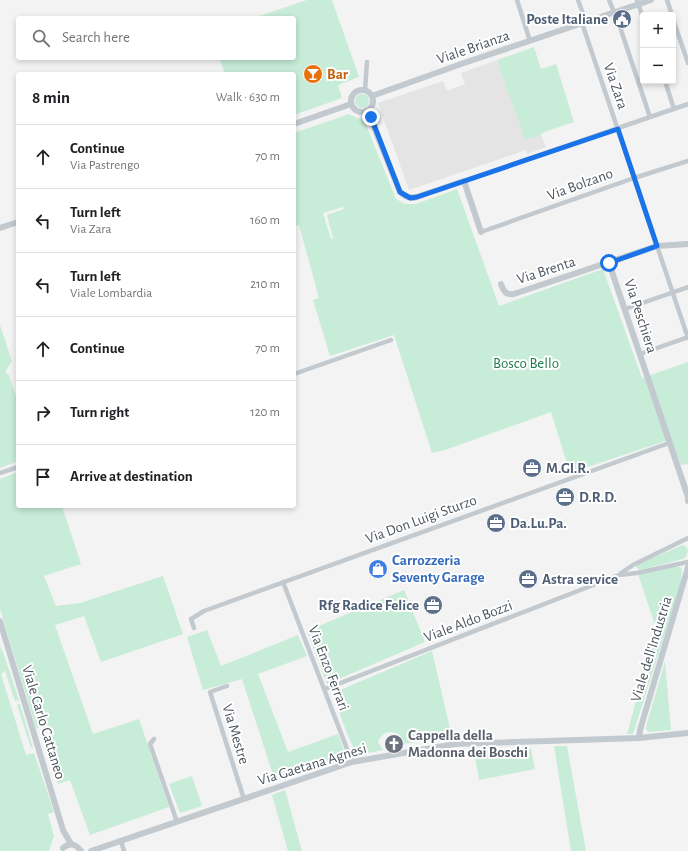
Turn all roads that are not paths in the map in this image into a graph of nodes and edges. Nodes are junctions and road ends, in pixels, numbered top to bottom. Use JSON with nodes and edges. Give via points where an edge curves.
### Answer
{"nodes":[{"id":1,"x":517,"y":0,"type":"edge"},
{"id":2,"x":578,"y":0,"type":"edge"},
{"id":3,"x":609,"y":0,"type":"edge"},
{"id":4,"x":651,"y":0,"type":"edge"},
{"id":5,"x":667,"y":0,"type":"edge"},
{"id":6,"x":638,"y":2,"type":"edge"},
{"id":7,"x":614,"y":12,"type":"junction"},
{"id":8,"x":641,"y":12,"type":"edge"},
{"id":9,"x":671,"y":12,"type":"edge"},
{"id":10,"x":584,"y":23,"type":"junction"},
{"id":11,"x":676,"y":28,"type":"edge"},
{"id":12,"x":530,"y":41,"type":"junction"},
{"id":13,"x":367,"y":62,"type":"dead end"},
{"id":14,"x":688,"y":63,"type":"edge"},
{"id":15,"x":666,"y":84,"type":"edge"},
{"id":16,"x":365,"y":90,"type":"junction"},
{"id":17,"x":372,"y":96,"type":"junction"},
{"id":18,"x":351,"y":104,"type":"junction"},
{"id":19,"x":688,"y":104,"type":"edge"},
{"id":20,"x":674,"y":109,"type":"junction"},
{"id":21,"x":367,"y":110,"type":"junction"},
{"id":22,"x":650,"y":117,"type":"junction"},
{"id":23,"x":296,"y":123,"type":"edge"},
{"id":24,"x":618,"y":129,"type":"junction"},
{"id":25,"x":688,"y":161,"type":"edge"},
{"id":26,"x":634,"y":178,"type":"junction"},
{"id":27,"x":464,"y":181,"type":"junction"},
{"id":28,"x":16,"y":223,"type":"edge"},
{"id":29,"x":0,"y":228,"type":"edge"},
{"id":30,"x":481,"y":232,"type":"joint"},
{"id":31,"x":688,"y":244,"type":"edge"},
{"id":32,"x":657,"y":246,"type":"junction"},
{"id":33,"x":607,"y":264,"type":"junction"},
{"id":34,"x":501,"y":284,"type":"dead end"},
{"id":35,"x":688,"y":287,"type":"edge"},
{"id":36,"x":673,"y":292,"type":"junction"},
{"id":37,"x":625,"y":309,"type":"junction"},
{"id":38,"x":688,"y":337,"type":"edge"},
{"id":39,"x":391,"y":340,"type":"dead end"},
{"id":40,"x":640,"y":354,"type":"junction"},
{"id":41,"x":296,"y":373,"type":"edge"},
{"id":42,"x":669,"y":443,"type":"junction"},
{"id":43,"x":16,"y":468,"type":"edge"},
{"id":44,"x":0,"y":473,"type":"edge"},
{"id":45,"x":688,"y":501,"type":"edge"},
{"id":46,"x":688,"y":538,"type":"edge"},
{"id":47,"x":688,"y":562,"type":"edge"},
{"id":48,"x":688,"y":567,"type":"edge"},
{"id":49,"x":619,"y":574,"type":"junction"},
{"id":50,"x":283,"y":582,"type":"junction"},
{"id":51,"x":0,"y":622,"type":"edge"},
{"id":52,"x":194,"y":628,"type":"dead end"},
{"id":53,"x":227,"y":686,"type":"dead end"},
{"id":54,"x":325,"y":689,"type":"junction"},
{"id":55,"x":688,"y":733,"type":"edge"},
{"id":56,"x":639,"y":738,"type":"junction"},
{"id":57,"x":154,"y":739,"type":"dead end"},
{"id":58,"x":352,"y":762,"type":"junction"},
{"id":59,"x":244,"y":799,"type":"junction"},
{"id":60,"x":177,"y":822,"type":"junction"},
{"id":61,"x":63,"y":830,"type":"junction"},
{"id":62,"x":121,"y":841,"type":"junction"},
{"id":63,"x":71,"y":844,"type":"junction"},
{"id":64,"x":80,"y":849,"type":"edge"},
{"id":65,"x":62,"y":850,"type":"edge"},
{"id":66,"x":93,"y":850,"type":"edge"},
{"id":67,"x":124,"y":851,"type":"edge"}],
"edges":[{"from":1,"to":12,"type":"street"},
{"from":2,"to":10,"type":"street","name":"Via Zara"},
{"from":3,"to":7,"type":"street"},
{"from":4,"to":6,"type":"street","name":"Viale Brianza"},
{"from":5,"to":9,"type":"street"},
{"from":6,"to":7,"type":"street","name":"Viale Brianza"},
{"from":6,"to":8,"type":"street"},
{"from":7,"to":10,"type":"street","name":"Viale Brianza"},
{"from":7,"to":22,"type":"street"},
{"from":10,"to":12,"type":"street","name":"Viale Brianza"},
{"from":10,"to":24,"type":"street","name":"Via Zara"},
{"from":11,"to":14,"type":"street"},
{"from":12,"to":17,"type":"street","name":"Viale Brianza"},
{"from":13,"to":16,"type":"street"},
{"from":15,"to":20,"type":"street"},
{"from":16,"to":17,"type":"street"},
{"from":16,"to":18,"type":"street","via":[[354,93]]},
{"from":17,"to":21,"type":"street","via":[[372,105]]},
{"from":18,"to":21,"type":"street","via":[[358,111]]},
{"from":18,"to":23,"type":"street"},
{"from":19,"to":20,"type":"street"},
{"from":20,"to":22,"type":"street"},
{"from":21,"to":27,"type":"street","via":[[400,192],[405,196],[417,197]]},
{"from":22,"to":24,"type":"street"},
{"from":24,"to":26,"type":"street","name":"Via Zara"},
{"from":24,"to":27,"type":"street"},
{"from":25,"to":26,"type":"street","name":"Via Bolzano"},
{"from":26,"to":30,"type":"street","name":"Via Bolzano"},
{"from":26,"to":32,"type":"street","name":"Via Zara"},
{"from":27,"to":30,"type":"street"},
{"from":28,"to":29,"type":"street"},
{"from":31,"to":32,"type":"street"},
{"from":32,"to":33,"type":"street"},
{"from":32,"to":36,"type":"street","name":"Via Zara"},
{"from":33,"to":34,"type":"street","name":"Via Brenta","via":[[509,295],[504,292]]},
{"from":33,"to":37,"type":"street","name":"Via Peschiera"},
{"from":35,"to":36,"type":"street"},
{"from":36,"to":37,"type":"street"},
{"from":36,"to":38,"type":"street","name":"Via Zara"},
{"from":37,"to":40,"type":"street","name":"Via Peschiera"},
{"from":38,"to":40,"type":"street"},
{"from":39,"to":41,"type":"street"},
{"from":40,"to":42,"type":"street","name":"Via Peschiera"},
{"from":42,"to":45,"type":"street"},
{"from":42,"to":50,"type":"street","name":"Via Don Luigi Sturzo"},
{"from":43,"to":44,"type":"street"},
{"from":46,"to":49,"type":"street","name":"Viale Aldo Bozzi"},
{"from":47,"to":49,"type":"street","name":"Viale Aldo Bozzi"},
{"from":48,"to":56,"type":"street","name":"Viale dell'Industria"},
{"from":49,"to":54,"type":"street","name":"Viale Aldo Bozzi"},
{"from":50,"to":52,"type":"street","name":"Via Don Luigi Sturzo","via":[[204,611],[191,620]]},
{"from":50,"to":54,"type":"street","name":"Via Enzo Ferrari"},
{"from":51,"to":61,"type":"street","name":"Viale Carlo Cattaneo"},
{"from":53,"to":59,"type":"street","name":"Via Mestre","via":[[210,692]]},
{"from":54,"to":58,"type":"street","name":"Via Enzo Ferrari"},
{"from":55,"to":56,"type":"street","name":"Via Gaetana Agnesi"},
{"from":56,"to":58,"type":"street","name":"Via Gaetana Agnesi","via":[[455,744]]},
{"from":57,"to":60,"type":"street","via":[[150,744]]},
{"from":58,"to":59,"type":"street","name":"Via Gaetana Agnesi"},
{"from":59,"to":60,"type":"street","name":"Via Gaetana Agnesi"},
{"from":60,"to":62,"type":"street","name":"Via Gaetana Agnesi"},
{"from":61,"to":63,"type":"street","name":"Viale Carlo Cattaneo"},
{"from":61,"to":65,"type":"street","name":"Viale Carlo Cattaneo"},
{"from":62,"to":66,"type":"street","name":"Via Gaetana Agnesi"},
{"from":62,"to":67,"type":"street"},
{"from":63,"to":64,"type":"street","name":"Via Gaetana Agnesi"},
{"from":63,"to":65,"type":"street"},
{"from":64,"to":66,"type":"street","name":"Via Gaetana Agnesi"}]}
